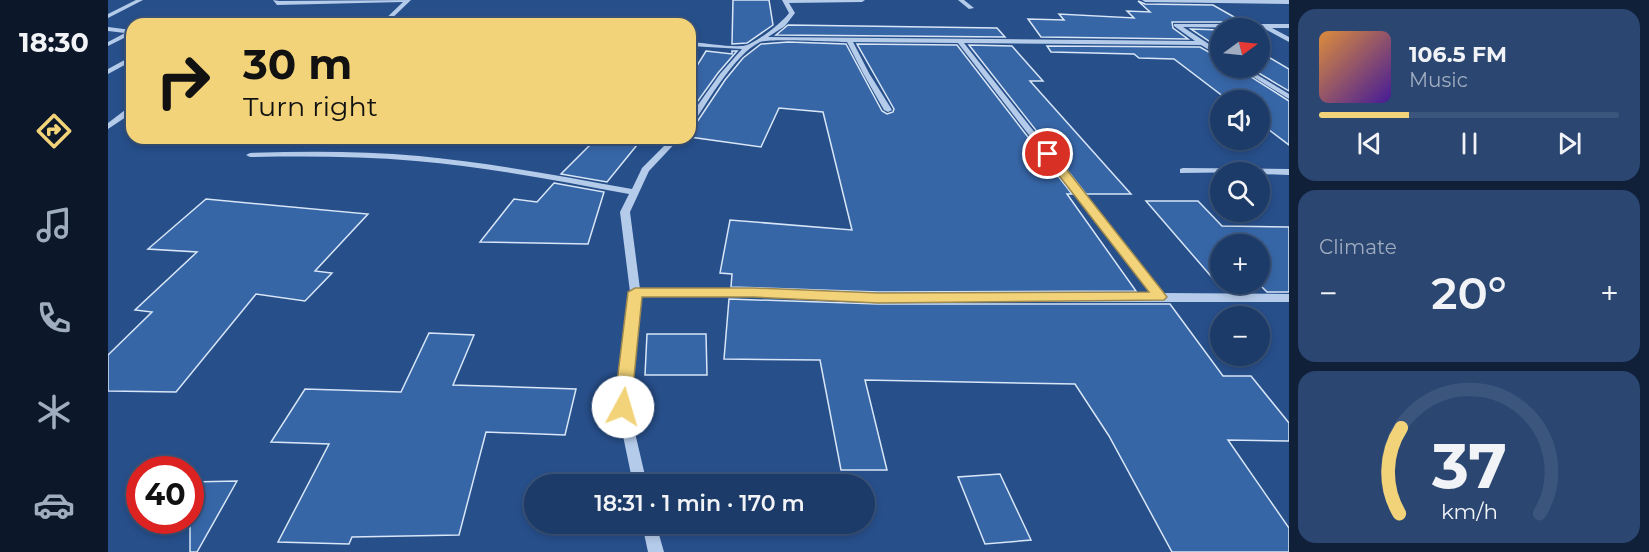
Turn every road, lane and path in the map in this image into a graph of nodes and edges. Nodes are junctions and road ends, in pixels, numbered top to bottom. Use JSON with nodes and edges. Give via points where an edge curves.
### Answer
{"nodes":[{"id":1,"x":140,"y":0,"type":"edge"},
{"id":2,"x":276,"y":0,"type":"edge"},
{"id":3,"x":862,"y":0,"type":"edge"},
{"id":4,"x":962,"y":0,"type":"edge"},
{"id":5,"x":1145,"y":0,"type":"edge"},
{"id":6,"x":785,"y":1,"type":"edge"},
{"id":7,"x":1289,"y":2,"type":"edge"},
{"id":8,"x":971,"y":8,"type":"dead end"},
{"id":9,"x":108,"y":16,"type":"edge"},
{"id":10,"x":389,"y":18,"type":"edge"},
{"id":11,"x":1210,"y":25,"type":"edge"},
{"id":12,"x":1270,"y":26,"type":"edge"},
{"id":13,"x":1289,"y":26,"type":"edge"},
{"id":14,"x":108,"y":29,"type":"edge"},
{"id":15,"x":1270,"y":29,"type":"edge"},
{"id":16,"x":126,"y":31,"type":"edge"},
{"id":17,"x":126,"y":35,"type":"edge"},
{"id":18,"x":760,"y":39,"type":"junction"},
{"id":19,"x":849,"y":39,"type":"junction"},
{"id":20,"x":959,"y":40,"type":"junction"},
{"id":21,"x":1289,"y":40,"type":"edge"},
{"id":22,"x":1202,"y":43,"type":"junction"},
{"id":23,"x":108,"y":44,"type":"edge"},
{"id":24,"x":696,"y":44,"type":"edge"},
{"id":25,"x":748,"y":48,"type":"junction"},
{"id":26,"x":1210,"y":48,"type":"edge"},
{"id":27,"x":126,"y":62,"type":"edge"},
{"id":28,"x":108,"y":72,"type":"edge"},
{"id":29,"x":1258,"y":78,"type":"edge"},
{"id":30,"x":1289,"y":97,"type":"edge"},
{"id":31,"x":888,"y":110,"type":"dead end"},
{"id":32,"x":126,"y":114,"type":"edge"},
{"id":33,"x":696,"y":114,"type":"edge"},
{"id":34,"x":108,"y":127,"type":"edge"},
{"id":35,"x":670,"y":144,"type":"edge"},
{"id":36,"x":250,"y":155,"type":"dead end"},
{"id":37,"x":1183,"y":171,"type":"dead end"},
{"id":38,"x":1289,"y":172,"type":"edge"},
{"id":39,"x":635,"y":192,"type":"junction"},
{"id":40,"x":635,"y":292,"type":"junction"},
{"id":41,"x":1160,"y":297,"type":"junction"},
{"id":42,"x":1289,"y":298,"type":"edge"},
{"id":43,"x":638,"y":474,"type":"edge"},
{"id":44,"x":652,"y":534,"type":"edge"},
{"id":45,"x":656,"y":552,"type":"edge"}],
"edges":[{"from":1,"to":9,"type":"street"},
{"from":2,"to":10,"type":"street","via":[[408,0]]},
{"from":3,"to":6,"type":"street"},
{"from":4,"to":8,"type":"street"},
{"from":5,"to":7,"type":"street"},
{"from":6,"to":18,"type":"street","via":[[792,13],[786,25]]},
{"from":11,"to":22,"type":"street","via":[[1176,25]]},
{"from":12,"to":13,"type":"street"},
{"from":14,"to":16,"type":"street"},
{"from":15,"to":21,"type":"street"},
{"from":17,"to":23,"type":"street"},
{"from":18,"to":19,"type":"street"},
{"from":18,"to":25,"type":"street"},
{"from":19,"to":20,"type":"street"},
{"from":19,"to":31,"type":"street"},
{"from":20,"to":22,"type":"street"},
{"from":20,"to":41,"type":"street"},
{"from":22,"to":26,"type":"street"},
{"from":24,"to":25,"type":"street"},
{"from":25,"to":33,"type":"street","via":[[732,63]]},
{"from":27,"to":28,"type":"street"},
{"from":29,"to":30,"type":"street"},
{"from":32,"to":34,"type":"street"},
{"from":35,"to":39,"type":"street","via":[[645,171]]},
{"from":36,"to":39,"type":"street","via":[[389,156],[513,170]]},
{"from":37,"to":38,"type":"street"},
{"from":39,"to":40,"type":"street","via":[[625,212]]},
{"from":40,"to":41,"type":"street","via":[[878,298]]},
{"from":40,"to":43,"type":"street","via":[[623,407]]},
{"from":41,"to":42,"type":"street"},
{"from":44,"to":45,"type":"street"}]}
